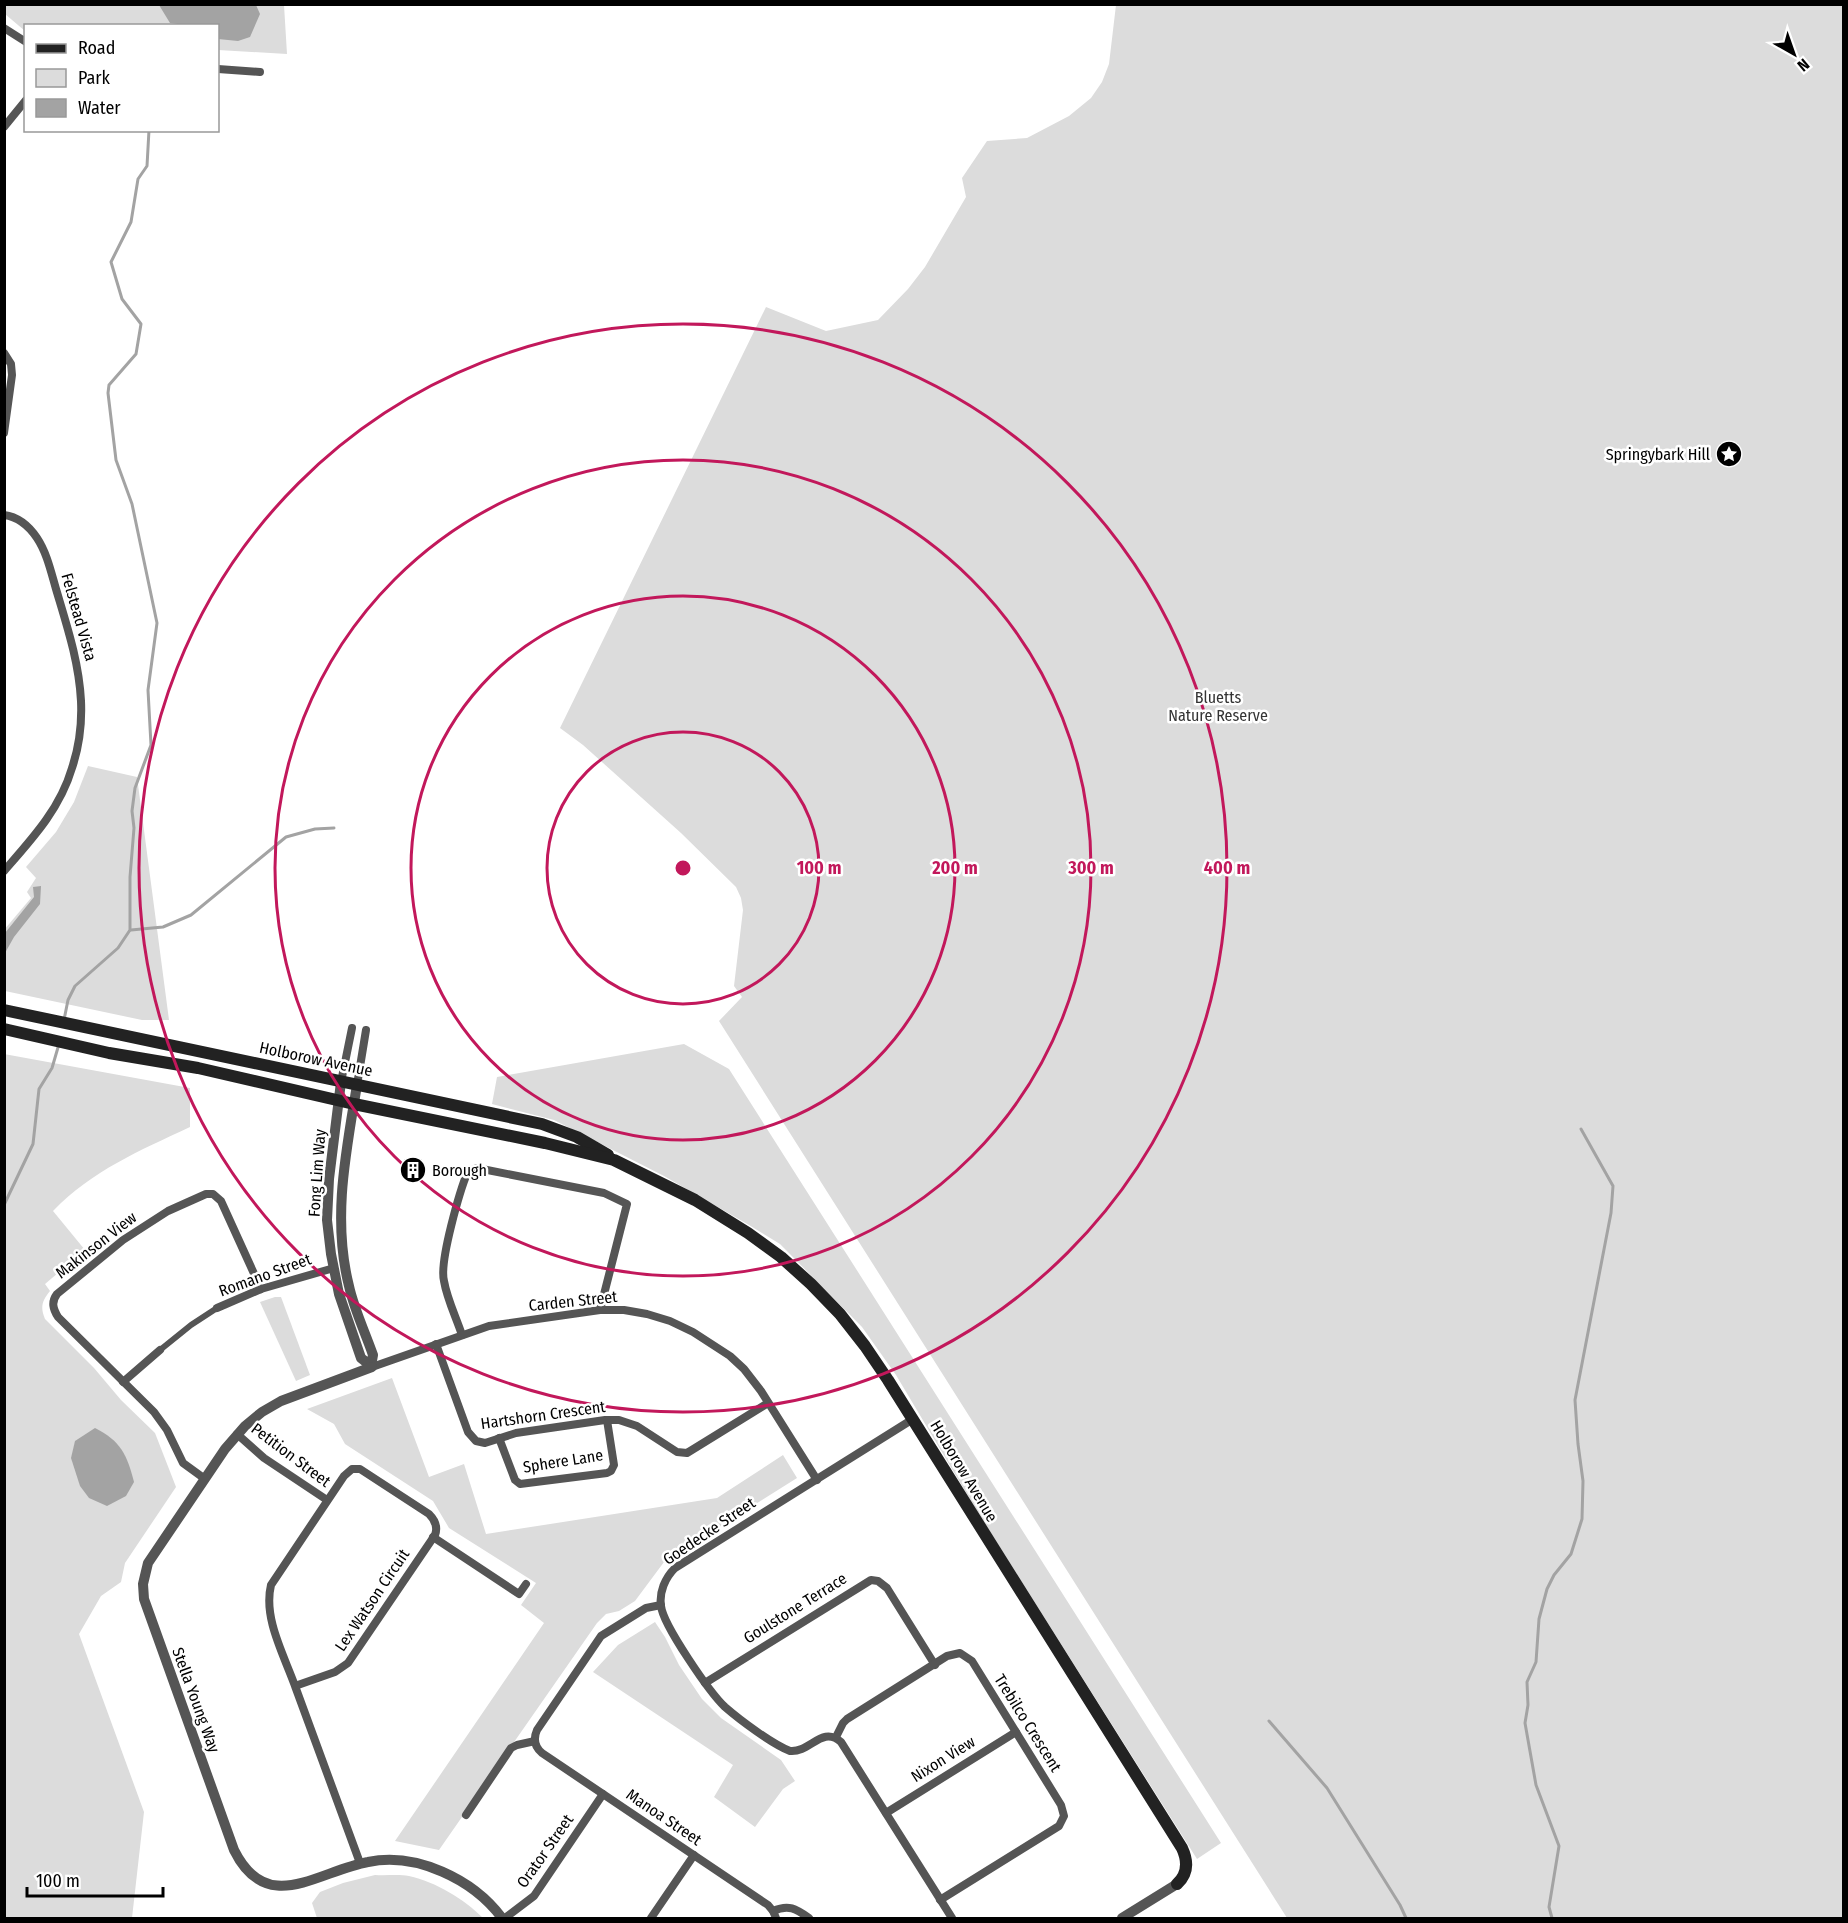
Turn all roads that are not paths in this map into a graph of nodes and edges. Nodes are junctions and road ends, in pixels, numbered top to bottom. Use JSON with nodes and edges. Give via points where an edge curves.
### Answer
{"nodes":[{"id":1,"x":4,"y":28,"type":"edge"},
{"id":2,"x":24,"y":41,"type":"edge"},
{"id":3,"x":219,"y":69,"type":"edge"},
{"id":4,"x":260,"y":72,"type":"dead end"},
{"id":5,"x":24,"y":102,"type":"edge"},
{"id":6,"x":4,"y":127,"type":"edge"},
{"id":7,"x":4,"y":353,"type":"edge"},
{"id":8,"x":4,"y":381,"type":"edge"},
{"id":9,"x":8,"y":396,"type":"junction"},
{"id":10,"x":4,"y":433,"type":"edge"},
{"id":11,"x":4,"y":515,"type":"edge"},
{"id":12,"x":4,"y":871,"type":"edge"},
{"id":13,"x":4,"y":1010,"type":"edge"},
{"id":14,"x":352,"y":1028,"type":"dead end"},
{"id":15,"x":4,"y":1029,"type":"edge"},
{"id":16,"x":366,"y":1030,"type":"dead end"},
{"id":17,"x":341,"y":1082,"type":"junction"},
{"id":18,"x":357,"y":1085,"type":"junction"},
{"id":19,"x":338,"y":1101,"type":"junction"},
{"id":20,"x":354,"y":1104,"type":"junction"},
{"id":21,"x":614,"y":1160,"type":"junction"},
{"id":22,"x":334,"y":1268,"type":"junction"},
{"id":23,"x":261,"y":1289,"type":"junction"},
{"id":24,"x":217,"y":1308,"type":"joint"},
{"id":25,"x":600,"y":1310,"type":"junction"},
{"id":26,"x":462,"y":1335,"type":"junction"},
{"id":27,"x":436,"y":1344,"type":"junction"},
{"id":28,"x":160,"y":1350,"type":"joint"},
{"id":29,"x":372,"y":1367,"type":"joint"},
{"id":30,"x":123,"y":1382,"type":"junction"},
{"id":31,"x":768,"y":1403,"type":"junction"},
{"id":32,"x":913,"y":1419,"type":"junction"},
{"id":33,"x":608,"y":1420,"type":"junction"},
{"id":34,"x":237,"y":1434,"type":"junction"},
{"id":35,"x":499,"y":1438,"type":"junction"},
{"id":36,"x":205,"y":1479,"type":"junction"},
{"id":37,"x":817,"y":1480,"type":"junction"},
{"id":38,"x":327,"y":1500,"type":"junction"},
{"id":39,"x":433,"y":1537,"type":"junction"},
{"id":40,"x":526,"y":1584,"type":"dead end"},
{"id":41,"x":661,"y":1605,"type":"junction"},
{"id":42,"x":935,"y":1665,"type":"junction"},
{"id":43,"x":705,"y":1683,"type":"junction"},
{"id":44,"x":295,"y":1686,"type":"junction"},
{"id":45,"x":1016,"y":1732,"type":"junction"},
{"id":46,"x":836,"y":1737,"type":"junction"},
{"id":47,"x":535,"y":1741,"type":"junction"},
{"id":48,"x":603,"y":1794,"type":"junction"},
{"id":49,"x":886,"y":1813,"type":"junction"},
{"id":50,"x":466,"y":1815,"type":"dead end"},
{"id":51,"x":694,"y":1855,"type":"junction"},
{"id":52,"x":360,"y":1863,"type":"junction"},
{"id":53,"x":1177,"y":1884,"type":"joint"},
{"id":54,"x":940,"y":1900,"type":"junction"},
{"id":55,"x":774,"y":1915,"type":"edge"},
{"id":56,"x":503,"y":1918,"type":"edge"},
{"id":57,"x":651,"y":1918,"type":"edge"},
{"id":58,"x":809,"y":1918,"type":"edge"},
{"id":59,"x":952,"y":1918,"type":"edge"},
{"id":60,"x":1122,"y":1918,"type":"edge"}],
"edges":[{"from":1,"to":2,"type":"street"},
{"from":3,"to":4,"type":"street"},
{"from":5,"to":6,"type":"street"},
{"from":7,"to":9,"type":"street","via":[[12,372]]},
{"from":8,"to":9,"type":"street"},
{"from":9,"to":10,"type":"street"},
{"from":11,"to":12,"type":"street","name":"Felstead Vista","via":[[27,526],[44,552],[73,644],[81,703],[77,750],[67,784],[40,829]]},
{"from":13,"to":17,"type":"main road","name":"Holborow Avenue"},
{"from":14,"to":17,"type":"street"},
{"from":15,"to":19,"type":"main road","name":"Holborow Avenue"},
{"from":16,"to":18,"type":"street"},
{"from":17,"to":18,"type":"main road","name":"Holborow Avenue"},
{"from":17,"to":19,"type":"street","name":"Fong Lim Way"},
{"from":18,"to":20,"type":"street","name":"Fong Lim Way"},
{"from":18,"to":21,"type":"main road","name":"Holborow Avenue","via":[[542,1124],[579,1138]]},
{"from":19,"to":20,"type":"main road","name":"Holborow Avenue"},
{"from":19,"to":22,"type":"street","name":"Fong Lim Way","via":[[327,1214]]},
{"from":20,"to":21,"type":"main road","name":"Holborow Avenue"},
{"from":20,"to":22,"type":"street","name":"Fong Lim Way","via":[[342,1184],[342,1253],[349,1288],[373,1355],[371,1366],[361,1358]]},
{"from":21,"to":32,"type":"main road","name":"Holborow Avenue","via":[[732,1222],[796,1270],[853,1330]]},
{"from":22,"to":23,"type":"street","name":"Romano Street"},
{"from":23,"to":24,"type":"street","name":"Romano Street"},
{"from":23,"to":30,"type":"street","name":"Makinson View","via":[[222,1203],[213,1194],[184,1202],[137,1229],[57,1294],[53,1304],[58,1317]]},
{"from":24,"to":28,"type":"street","name":"Romano Street"},
{"from":25,"to":26,"type":"street","name":"Carden Street","via":[[489,1326]]},
{"from":25,"to":26,"type":"street","via":[[627,1204],[604,1193],[477,1168],[468,1171],[464,1182],[448,1241],[443,1279]]},
{"from":25,"to":31,"type":"street","name":"Carden Street","via":[[647,1314],[693,1332],[737,1362]]},
{"from":26,"to":27,"type":"street","name":"Carden Street"},
{"from":27,"to":29,"type":"street","name":"Carden Street"},
{"from":27,"to":35,"type":"street","name":"Hartshorn Crescent","via":[[469,1434],[483,1443]]},
{"from":28,"to":30,"type":"street","name":"Romano Street"},
{"from":29,"to":34,"type":"street","name":"Stella Young Way","via":[[281,1401],[253,1418]]},
{"from":30,"to":36,"type":"street","name":"Makinson View","via":[[163,1424],[183,1463]]},
{"from":31,"to":33,"type":"street","name":"Hartshorn Crescent","via":[[685,1453],[631,1423]]},
{"from":31,"to":37,"type":"street","name":"Carden Street"},
{"from":32,"to":37,"type":"street","name":"Goedecke Street"},
{"from":32,"to":53,"type":"main road","name":"Holborow Avenue","via":[[1182,1848],[1186,1868]]},
{"from":33,"to":35,"type":"street","name":"Hartshorn Crescent"},
{"from":33,"to":35,"type":"street","name":"Sphere Lane","via":[[614,1465],[607,1473],[521,1485],[515,1480]]},
{"from":34,"to":36,"type":"street","name":"Stella Young Way"},
{"from":34,"to":38,"type":"street","name":"Petition Street","via":[[264,1458]]},
{"from":36,"to":52,"type":"street","name":"Stella Young Way","via":[[148,1563],[142,1591],[234,1850],[256,1877],[281,1887],[299,1885]]},
{"from":37,"to":41,"type":"street","name":"Goedecke Street","via":[[675,1568],[665,1582]]},
{"from":38,"to":39,"type":"street","via":[[347,1472],[360,1469],[431,1516],[436,1528]]},
{"from":38,"to":44,"type":"street","via":[[278,1573],[270,1592],[272,1622]]},
{"from":39,"to":40,"type":"street","via":[[519,1594]]},
{"from":39,"to":44,"type":"street","name":"Lex Watson Circuit","via":[[348,1663]]},
{"from":41,"to":43,"type":"street","via":[[666,1622]]},
{"from":41,"to":47,"type":"street","via":[[646,1608],[601,1636],[537,1730]]},
{"from":42,"to":43,"type":"street","name":"Goulstone Terrace","via":[[887,1588],[871,1580]]},
{"from":42,"to":45,"type":"street","name":"Trebilco Crescent","via":[[956,1653],[968,1657]]},
{"from":42,"to":46,"type":"street","name":"Trebilco Crescent","via":[[848,1719]]},
{"from":43,"to":46,"type":"street","via":[[733,1713],[788,1750],[801,1750],[825,1736]]},
{"from":44,"to":52,"type":"street"},
{"from":45,"to":49,"type":"street","name":"Nixon View"},
{"from":45,"to":54,"type":"street","name":"Trebilco Crescent","via":[[1061,1805],[1063,1819],[1059,1826]]},
{"from":46,"to":49,"type":"street"},
{"from":47,"to":48,"type":"street","name":"Manoa Street","via":[[542,1753]]},
{"from":47,"to":50,"type":"street","via":[[511,1748]]},
{"from":48,"to":51,"type":"street","name":"Manoa Street"},
{"from":48,"to":56,"type":"street","name":"Orator Street","via":[[534,1896]]},
{"from":49,"to":54,"type":"street"},
{"from":51,"to":55,"type":"street","name":"Manoa Street","via":[[768,1905]]},
{"from":51,"to":57,"type":"street"},
{"from":52,"to":56,"type":"street","name":"Stella Young Way","via":[[389,1860],[430,1867],[474,1891]]},
{"from":53,"to":60,"type":"street"},
{"from":54,"to":59,"type":"street"},
{"from":55,"to":58,"type":"street","via":[[783,1907],[790,1907]]}]}
